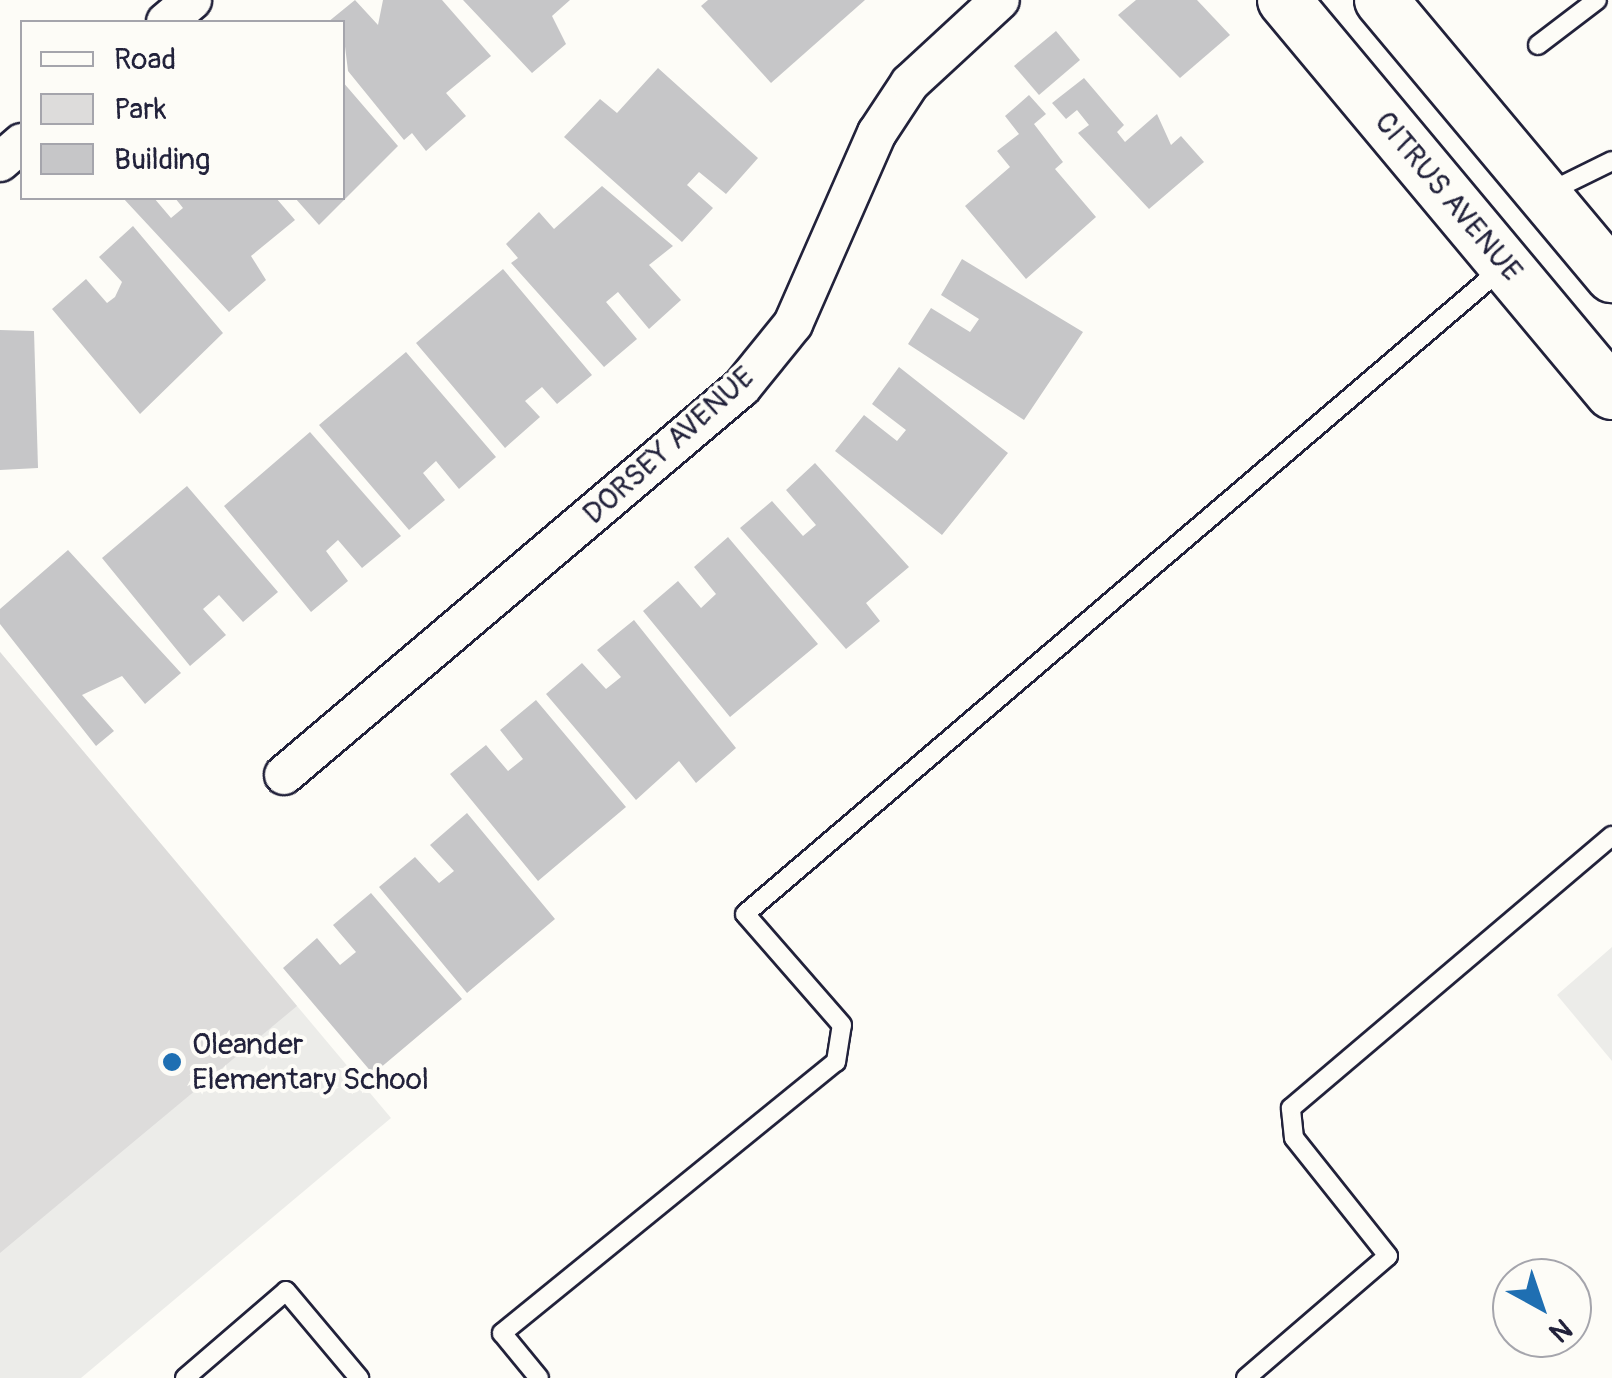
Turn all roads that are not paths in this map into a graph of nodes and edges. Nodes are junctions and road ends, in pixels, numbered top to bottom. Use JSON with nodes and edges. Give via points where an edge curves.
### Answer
{"nodes":[{"id":1,"x":192,"y":0,"type":"edge"},
{"id":2,"x":1000,"y":0,"type":"edge"},
{"id":3,"x":1284,"y":0,"type":"edge"},
{"id":4,"x":1381,"y":0,"type":"edge"},
{"id":5,"x":1596,"y":0,"type":"edge"},
{"id":6,"x":168,"y":20,"type":"edge"},
{"id":7,"x":1538,"y":45,"type":"dead end"},
{"id":8,"x":20,"y":145,"type":"edge"},
{"id":9,"x":0,"y":162,"type":"edge"},
{"id":10,"x":1612,"y":162,"type":"edge"},
{"id":11,"x":1544,"y":195,"type":"junction"},
{"id":12,"x":1505,"y":265,"type":"junction"},
{"id":13,"x":1612,"y":276,"type":"edge"},
{"id":14,"x":1612,"y":393,"type":"edge"},
{"id":15,"x":284,"y":775,"type":"dead end"},
{"id":16,"x":1612,"y":836,"type":"edge"},
{"id":17,"x":185,"y":1378,"type":"edge"},
{"id":18,"x":359,"y":1378,"type":"edge"},
{"id":19,"x":539,"y":1378,"type":"edge"},
{"id":20,"x":1246,"y":1378,"type":"edge"}],
"edges":[{"from":1,"to":6,"type":"street"},
{"from":2,"to":15,"type":"street","name":"DORSEY AVENUE","via":[[910,83],[877,133],[793,324],[742,387]]},
{"from":3,"to":12,"type":"main road","name":"CITRUS AVENUE"},
{"from":4,"to":11,"type":"main road"},
{"from":5,"to":7,"type":"lane"},
{"from":8,"to":9,"type":"street"},
{"from":10,"to":11,"type":"lane"},
{"from":11,"to":13,"type":"main road"},
{"from":12,"to":14,"type":"main road","name":"CITRUS AVENUE"},
{"from":12,"to":19,"type":"lane","via":[[745,914],[842,1026],[836,1062],[502,1334]]},
{"from":16,"to":20,"type":"lane","via":[[1291,1108],[1294,1138],[1388,1256]]},
{"from":17,"to":18,"type":"lane","via":[[286,1291]]}]}
